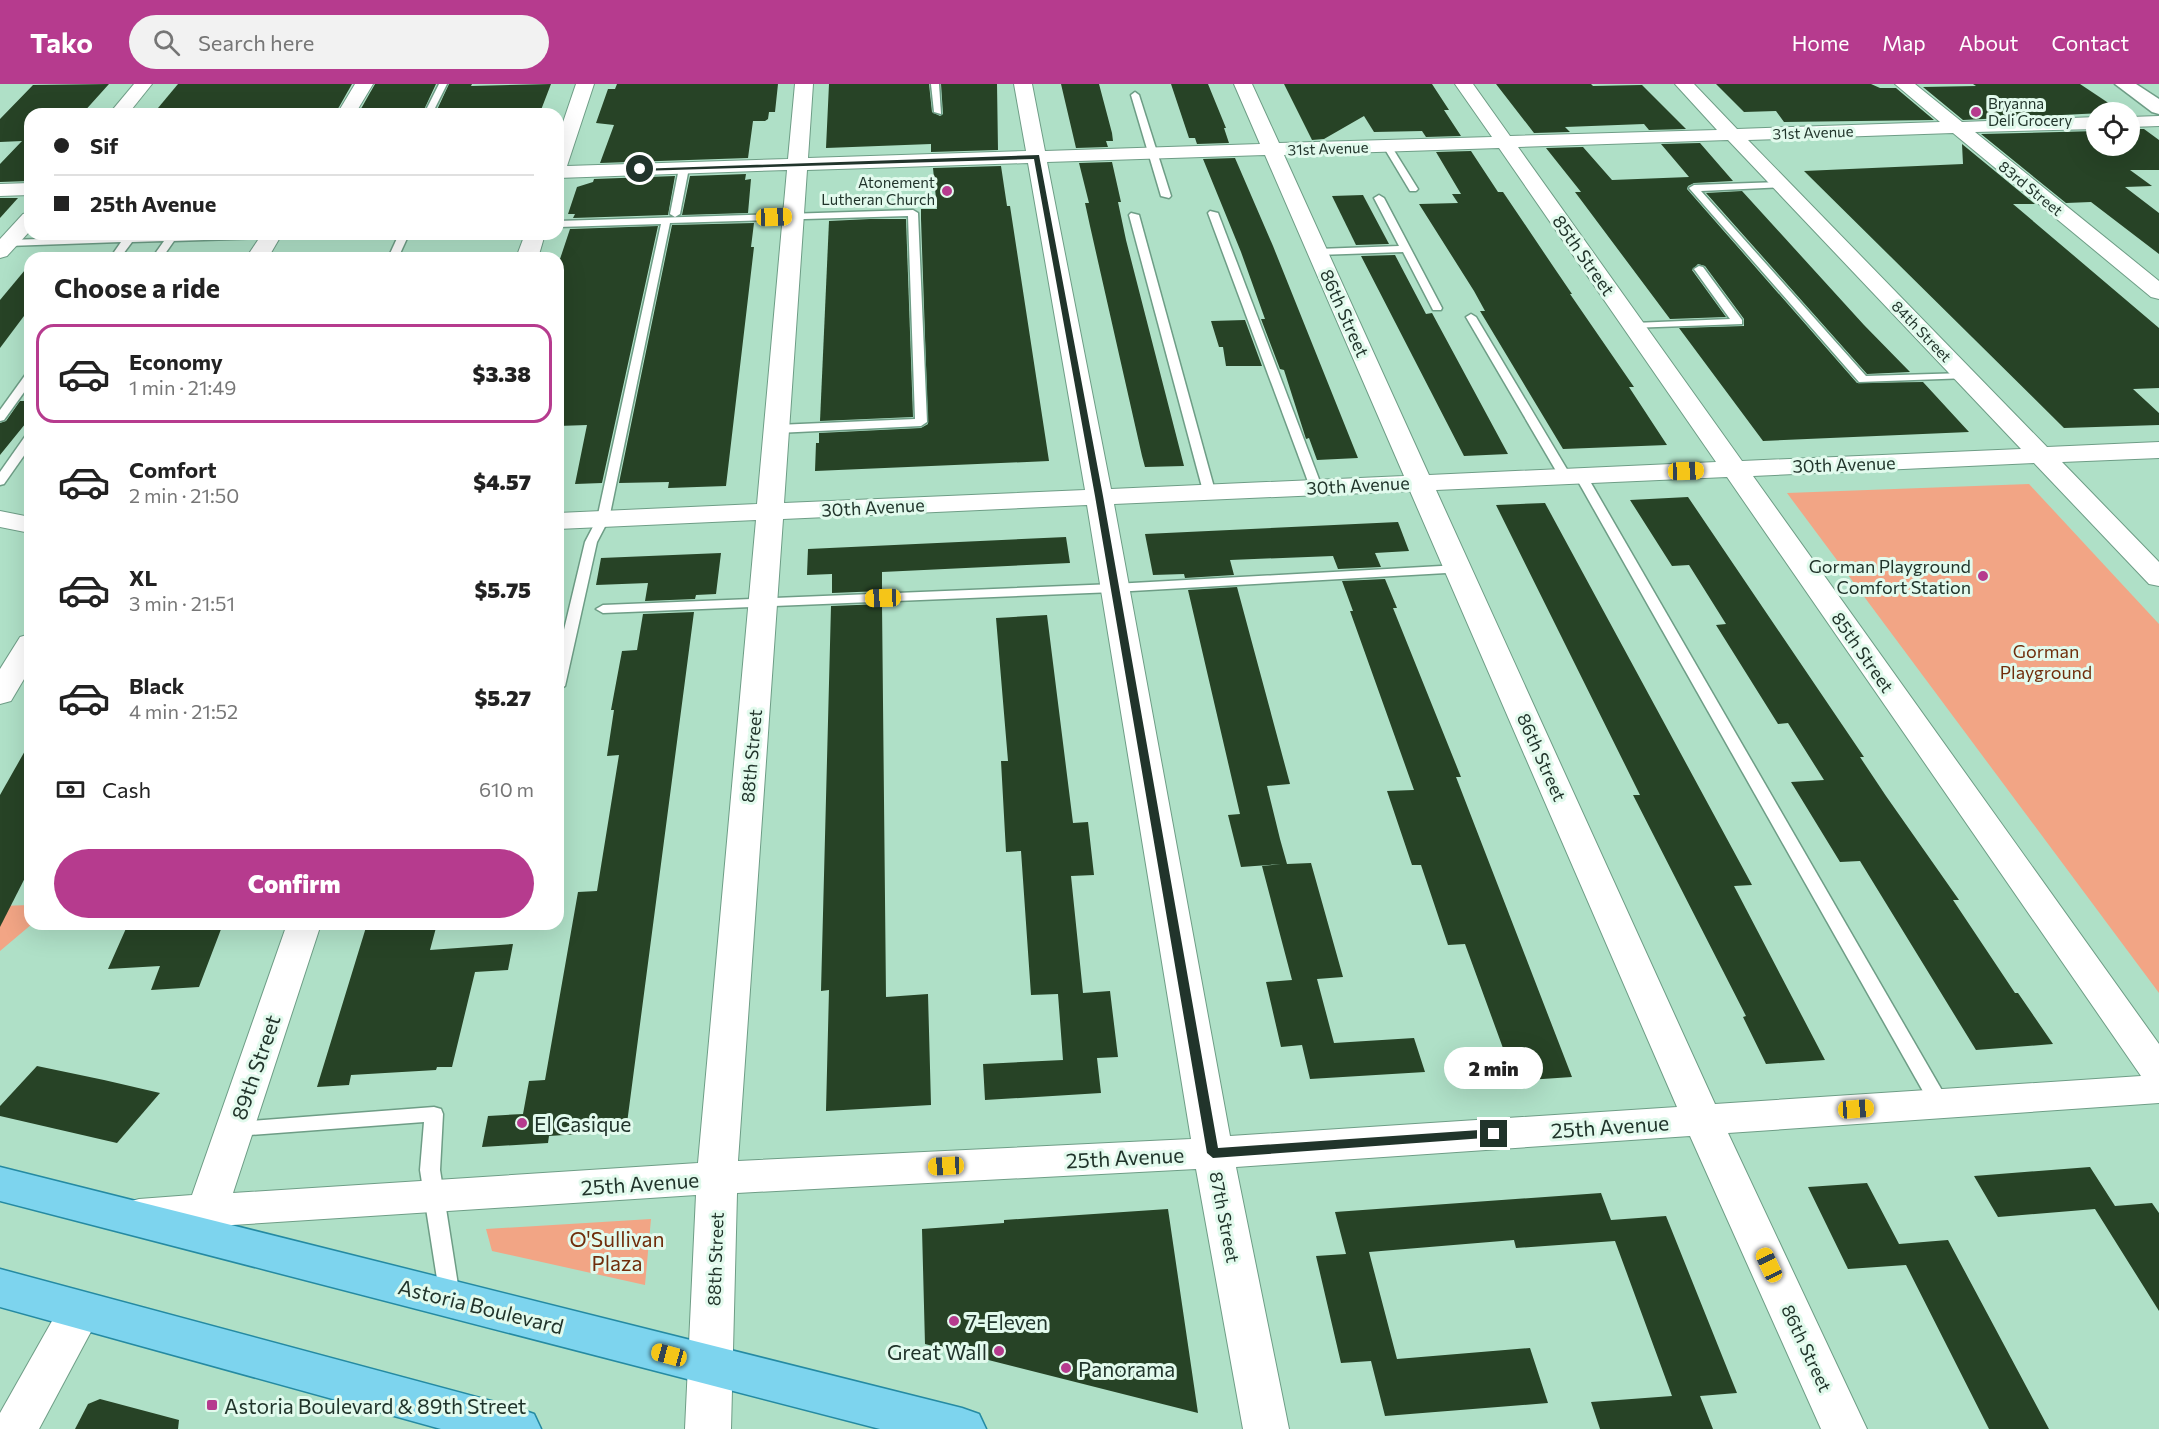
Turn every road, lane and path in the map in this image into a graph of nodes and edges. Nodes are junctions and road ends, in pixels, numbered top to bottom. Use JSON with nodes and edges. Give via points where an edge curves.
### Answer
{"nodes":[{"id":1,"x":143,"y":84,"type":"edge"},
{"id":2,"x":364,"y":84,"type":"edge"},
{"id":3,"x":443,"y":84,"type":"edge"},
{"id":4,"x":585,"y":84,"type":"edge"},
{"id":5,"x":804,"y":84,"type":"edge"},
{"id":6,"x":935,"y":84,"type":"edge"},
{"id":7,"x":1023,"y":84,"type":"edge"},
{"id":8,"x":1243,"y":84,"type":"edge"},
{"id":9,"x":1464,"y":84,"type":"edge"},
{"id":10,"x":1684,"y":84,"type":"edge"},
{"id":11,"x":1904,"y":84,"type":"edge"},
{"id":12,"x":2124,"y":84,"type":"edge"},
{"id":13,"x":1136,"y":94,"type":"dead end"},
{"id":14,"x":123,"y":108,"type":"edge"},
{"id":15,"x":350,"y":108,"type":"edge"},
{"id":16,"x":431,"y":108,"type":"edge"},
{"id":17,"x":2159,"y":108,"type":"edge"},
{"id":18,"x":938,"y":112,"type":"dead end"},
{"id":19,"x":2159,"y":121,"type":"edge"},
{"id":20,"x":2140,"y":122,"type":"edge"},
{"id":21,"x":2086,"y":123,"type":"edge"},
{"id":22,"x":1957,"y":128,"type":"junction"},
{"id":23,"x":1732,"y":135,"type":"junction"},
{"id":24,"x":1504,"y":142,"type":"junction"},
{"id":25,"x":1387,"y":146,"type":"junction"},
{"id":26,"x":564,"y":147,"type":"edge"},
{"id":27,"x":1272,"y":149,"type":"junction"},
{"id":28,"x":1154,"y":153,"type":"junction"},
{"id":29,"x":1037,"y":157,"type":"junction"},
{"id":30,"x":798,"y":164,"type":"junction"},
{"id":31,"x":684,"y":168,"type":"junction"},
{"id":32,"x":564,"y":172,"type":"edge"},
{"id":33,"x":1781,"y":185,"type":"junction"},
{"id":34,"x":24,"y":189,"type":"edge"},
{"id":35,"x":1413,"y":189,"type":"dead end"},
{"id":36,"x":0,"y":190,"type":"edge"},
{"id":37,"x":1166,"y":196,"type":"dead end"},
{"id":38,"x":1379,"y":198,"type":"dead end"},
{"id":39,"x":1213,"y":213,"type":"dead end"},
{"id":40,"x":1134,"y":215,"type":"dead end"},
{"id":41,"x":794,"y":216,"type":"junction"},
{"id":42,"x":671,"y":218,"type":"junction"},
{"id":43,"x":564,"y":224,"type":"edge"},
{"id":44,"x":24,"y":225,"type":"edge"},
{"id":45,"x":128,"y":240,"type":"joint"},
{"id":46,"x":4,"y":248,"type":"edge"},
{"id":47,"x":1406,"y":249,"type":"junction"},
{"id":48,"x":119,"y":252,"type":"edge"},
{"id":49,"x":1318,"y":252,"type":"junction"},
{"id":50,"x":1699,"y":269,"type":"dead end"},
{"id":51,"x":2159,"y":292,"type":"edge"},
{"id":52,"x":1437,"y":308,"type":"dead end"},
{"id":53,"x":1471,"y":316,"type":"dead end"},
{"id":54,"x":1634,"y":326,"type":"junction"},
{"id":55,"x":1965,"y":376,"type":"junction"},
{"id":56,"x":24,"y":384,"type":"edge"},
{"id":57,"x":0,"y":418,"type":"edge"},
{"id":58,"x":777,"y":429,"type":"junction"},
{"id":59,"x":24,"y":447,"type":"edge"},
{"id":60,"x":2159,"y":450,"type":"edge"},
{"id":61,"x":2042,"y":456,"type":"junction"},
{"id":62,"x":1734,"y":469,"type":"junction"},
{"id":63,"x":1573,"y":476,"type":"junction"},
{"id":64,"x":0,"y":481,"type":"edge"},
{"id":65,"x":1420,"y":482,"type":"junction"},
{"id":66,"x":1316,"y":487,"type":"junction"},
{"id":67,"x":1209,"y":491,"type":"junction"},
{"id":68,"x":1099,"y":496,"type":"junction"},
{"id":69,"x":770,"y":512,"type":"junction"},
{"id":70,"x":0,"y":519,"type":"edge"},
{"id":71,"x":603,"y":519,"type":"junction"},
{"id":72,"x":564,"y":521,"type":"edge"},
{"id":73,"x":24,"y":524,"type":"edge"},
{"id":74,"x":1459,"y":570,"type":"junction"},
{"id":75,"x":2159,"y":578,"type":"edge"},
{"id":76,"x":1114,"y":588,"type":"junction"},
{"id":77,"x":763,"y":603,"type":"junction"},
{"id":78,"x":603,"y":609,"type":"dead end"},
{"id":79,"x":24,"y":653,"type":"edge"},
{"id":80,"x":564,"y":660,"type":"edge"},
{"id":81,"x":0,"y":695,"type":"edge"},
{"id":82,"x":302,"y":930,"type":"edge"},
{"id":83,"x":2159,"y":1072,"type":"edge"},
{"id":84,"x":2159,"y":1089,"type":"edge"},
{"id":85,"x":1940,"y":1104,"type":"junction"},
{"id":86,"x":1702,"y":1119,"type":"junction"},
{"id":87,"x":235,"y":1129,"type":"junction"},
{"id":88,"x":1213,"y":1153,"type":"junction"},
{"id":89,"x":717,"y":1178,"type":"junction"},
{"id":90,"x":0,"y":1184,"type":"edge"},
{"id":91,"x":434,"y":1196,"type":"junction"},
{"id":92,"x":207,"y":1211,"type":"junction"},
{"id":93,"x":127,"y":1216,"type":"junction"},
{"id":94,"x":0,"y":1288,"type":"edge"},
{"id":95,"x":450,"y":1298,"type":"junction"},
{"id":96,"x":80,"y":1311,"type":"junction"},
{"id":97,"x":712,"y":1366,"type":"junction"},
{"id":98,"x":15,"y":1429,"type":"edge"},
{"id":99,"x":517,"y":1429,"type":"edge"},
{"id":100,"x":708,"y":1429,"type":"edge"},
{"id":101,"x":962,"y":1429,"type":"edge"},
{"id":102,"x":1266,"y":1429,"type":"edge"},
{"id":103,"x":1844,"y":1429,"type":"edge"}],
"edges":[{"from":1,"to":14,"type":"street"},
{"from":2,"to":15,"type":"street"},
{"from":3,"to":16,"type":"lane"},
{"from":4,"to":26,"type":"street"},
{"from":5,"to":30,"type":"street","name":"88th Street"},
{"from":6,"to":18,"type":"lane"},
{"from":7,"to":29,"type":"street","name":"87th Street"},
{"from":8,"to":27,"type":"street","name":"86th Street"},
{"from":9,"to":24,"type":"street","name":"85th Street"},
{"from":10,"to":23,"type":"street","name":"84th Street"},
{"from":11,"to":22,"type":"street","name":"83rd Street"},
{"from":12,"to":17,"type":"street"},
{"from":13,"to":28,"type":"lane"},
{"from":19,"to":20,"type":"street"},
{"from":21,"to":22,"type":"street","name":"31st Avenue"},
{"from":22,"to":23,"type":"street","name":"31st Avenue"},
{"from":22,"to":51,"type":"street","name":"83rd Street"},
{"from":23,"to":24,"type":"street","name":"31st Avenue"},
{"from":23,"to":33,"type":"street","name":"84th Street"},
{"from":24,"to":25,"type":"street","name":"31st Avenue"},
{"from":24,"to":54,"type":"street","name":"85th Street"},
{"from":25,"to":27,"type":"street","name":"31st Avenue"},
{"from":25,"to":35,"type":"lane"},
{"from":27,"to":28,"type":"street","name":"31st Avenue"},
{"from":27,"to":49,"type":"street","name":"86th Street"},
{"from":28,"to":29,"type":"street","name":"31st Avenue"},
{"from":28,"to":37,"type":"lane"},
{"from":29,"to":30,"type":"street","name":"31st Avenue"},
{"from":29,"to":68,"type":"street","name":"87th Street"},
{"from":30,"to":31,"type":"street","name":"31st Avenue"},
{"from":30,"to":41,"type":"street","name":"88th Street"},
{"from":31,"to":32,"type":"street","name":"31st Avenue"},
{"from":31,"to":42,"type":"lane"},
{"from":33,"to":55,"type":"street","name":"84th Street"},
{"from":33,"to":55,"type":"lane","via":[[1694,188],[1863,380]]},
{"from":34,"to":36,"type":"street"},
{"from":38,"to":47,"type":"lane"},
{"from":39,"to":66,"type":"lane"},
{"from":40,"to":67,"type":"lane"},
{"from":41,"to":42,"type":"lane"},
{"from":41,"to":58,"type":"street","name":"88th Street"},
{"from":41,"to":58,"type":"lane","via":[[913,213],[921,422]]},
{"from":42,"to":43,"type":"lane"},
{"from":42,"to":71,"type":"lane"},
{"from":44,"to":46,"type":"street"},
{"from":45,"to":46,"type":"lane"},
{"from":45,"to":48,"type":"lane"},
{"from":47,"to":49,"type":"lane"},
{"from":47,"to":52,"type":"lane"},
{"from":49,"to":65,"type":"street","name":"86th Street"},
{"from":50,"to":54,"type":"lane","via":[[1738,322]]},
{"from":53,"to":63,"type":"lane"},
{"from":54,"to":62,"type":"street","name":"85th Street"},
{"from":55,"to":61,"type":"street","name":"84th Street"},
{"from":56,"to":57,"type":"lane"},
{"from":58,"to":69,"type":"street","name":"88th Street"},
{"from":59,"to":64,"type":"lane"},
{"from":60,"to":61,"type":"street","name":"30th Avenue"},
{"from":61,"to":62,"type":"street","name":"30th Avenue"},
{"from":61,"to":75,"type":"street","name":"84th Street"},
{"from":62,"to":63,"type":"street","name":"30th Avenue"},
{"from":62,"to":83,"type":"street","name":"85th Street"},
{"from":63,"to":65,"type":"street","name":"30th Avenue"},
{"from":63,"to":85,"type":"lane"},
{"from":65,"to":66,"type":"street","name":"30th Avenue"},
{"from":65,"to":74,"type":"street","name":"86th Street"},
{"from":66,"to":67,"type":"street","name":"30th Avenue"},
{"from":67,"to":68,"type":"street","name":"30th Avenue"},
{"from":68,"to":69,"type":"street","name":"30th Avenue"},
{"from":68,"to":76,"type":"street","name":"87th Street"},
{"from":69,"to":71,"type":"street","name":"30th Avenue"},
{"from":69,"to":77,"type":"street","name":"88th Street"},
{"from":70,"to":73,"type":"street"},
{"from":71,"to":72,"type":"street","name":"30th Avenue"},
{"from":71,"to":80,"type":"lane","via":[[591,542]]},
{"from":74,"to":76,"type":"lane"},
{"from":74,"to":86,"type":"street","name":"86th Street"},
{"from":76,"to":77,"type":"lane"},
{"from":76,"to":88,"type":"street","name":"87th Street"},
{"from":77,"to":78,"type":"lane"},
{"from":77,"to":89,"type":"street","name":"88th Street"},
{"from":79,"to":81,"type":"street"},
{"from":82,"to":87,"type":"street","name":"89th Street"},
{"from":84,"to":85,"type":"street","name":"25th Avenue"},
{"from":85,"to":86,"type":"street","name":"25th Avenue"},
{"from":86,"to":88,"type":"street","name":"25th Avenue"},
{"from":86,"to":103,"type":"street","name":"86th Street"},
{"from":87,"to":91,"type":"lane","via":[[434,1114],[430,1170]]},
{"from":87,"to":92,"type":"street","name":"89th Street"},
{"from":88,"to":89,"type":"street","name":"25th Avenue"},
{"from":88,"to":102,"type":"street","name":"87th Street"},
{"from":89,"to":91,"type":"street","name":"25th Avenue"},
{"from":89,"to":97,"type":"street","name":"88th Street"},
{"from":90,"to":93,"type":"main road","name":"Astoria Boulevard"},
{"from":91,"to":92,"type":"street","name":"25th Avenue"},
{"from":91,"to":95,"type":"lane"},
{"from":92,"to":93,"type":"street","name":"25th Avenue"},
{"from":93,"to":95,"type":"main road","name":"Astoria Boulevard"},
{"from":94,"to":96,"type":"main road"},
{"from":95,"to":97,"type":"main road","name":"Astoria Boulevard"},
{"from":96,"to":98,"type":"street"},
{"from":96,"to":99,"type":"main road"},
{"from":97,"to":100,"type":"street","name":"88th Street"},
{"from":97,"to":101,"type":"main road","name":"Astoria Boulevard"}]}
